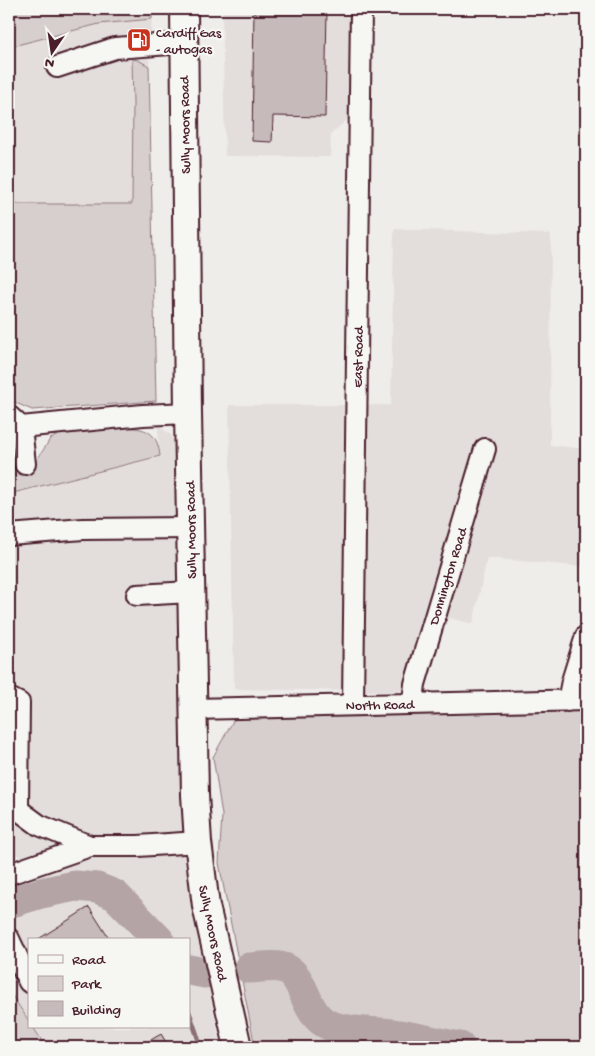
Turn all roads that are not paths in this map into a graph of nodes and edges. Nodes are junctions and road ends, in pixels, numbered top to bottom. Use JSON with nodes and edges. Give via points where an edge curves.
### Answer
{"nodes":[{"id":1,"x":184,"y":9,"type":"edge"},
{"id":2,"x":361,"y":9,"type":"edge"},
{"id":3,"x":184,"y":43,"type":"junction"},
{"id":4,"x":57,"y":67,"type":"dead end"},
{"id":5,"x":188,"y":413,"type":"junction"},
{"id":6,"x":15,"y":421,"type":"edge"},
{"id":7,"x":485,"y":449,"type":"dead end"},
{"id":8,"x":19,"y":458,"type":"edge"},
{"id":9,"x":190,"y":528,"type":"junction"},
{"id":10,"x":9,"y":535,"type":"edge"},
{"id":11,"x":191,"y":592,"type":"junction"},
{"id":12,"x":137,"y":595,"type":"dead end"},
{"id":13,"x":586,"y":636,"type":"edge"},
{"id":14,"x":9,"y":698,"type":"edge"},
{"id":15,"x":577,"y":701,"type":"edge"},
{"id":16,"x":413,"y":703,"type":"junction"},
{"id":17,"x":353,"y":705,"type":"junction"},
{"id":18,"x":192,"y":709,"type":"junction"},
{"id":19,"x":13,"y":806,"type":"edge"},
{"id":20,"x":198,"y":842,"type":"junction"},
{"id":21,"x":90,"y":846,"type":"junction"},
{"id":22,"x":9,"y":874,"type":"edge"},
{"id":23,"x":9,"y":939,"type":"edge"},
{"id":24,"x":28,"y":980,"type":"edge"},
{"id":25,"x":238,"y":1047,"type":"edge"}],
"edges":[{"from":1,"to":3,"type":"main road","name":"Sully Moors Road"},
{"from":2,"to":17,"type":"lane","name":"East Road"},
{"from":3,"to":4,"type":"lane","via":[[115,48]]},
{"from":3,"to":5,"type":"main road","name":"Sully Moors Road"},
{"from":5,"to":6,"type":"lane"},
{"from":5,"to":9,"type":"main road","name":"Sully Moors Road"},
{"from":6,"to":8,"type":"lane"},
{"from":7,"to":16,"type":"lane","name":"Donnington Road"},
{"from":9,"to":10,"type":"lane","via":[[83,529]]},
{"from":9,"to":11,"type":"main road","name":"Sully Moors Road"},
{"from":11,"to":12,"type":"lane"},
{"from":11,"to":18,"type":"main road","name":"Sully Moors Road"},
{"from":13,"to":15,"type":"lane","via":[[572,681]]},
{"from":14,"to":19,"type":"lane","via":[[19,702]]},
{"from":15,"to":16,"type":"lane","name":"North Road"},
{"from":16,"to":17,"type":"lane","name":"North Road"},
{"from":17,"to":18,"type":"lane","name":"North Road"},
{"from":18,"to":20,"type":"main road","name":"Sully Moors Road"},
{"from":19,"to":21,"type":"lane","via":[[39,825]]},
{"from":20,"to":21,"type":"lane"},
{"from":20,"to":25,"type":"main road","name":"Sully Moors Road","via":[[211,933]]},
{"from":21,"to":22,"type":"lane"},
{"from":23,"to":24,"type":"lane"}]}
